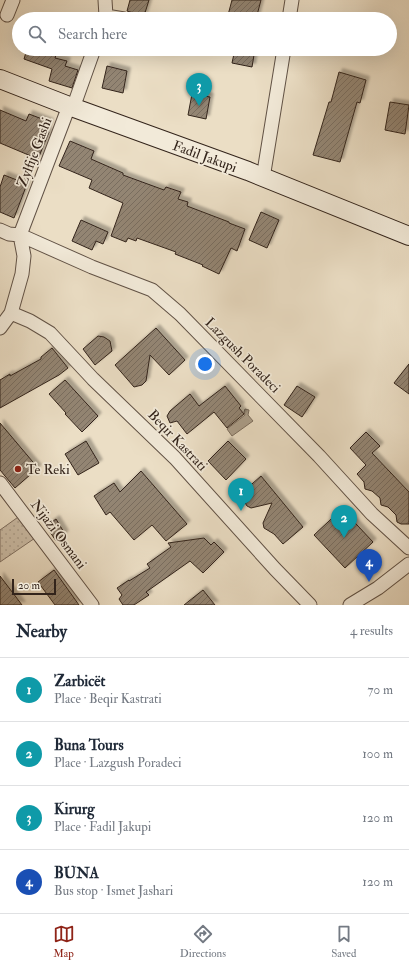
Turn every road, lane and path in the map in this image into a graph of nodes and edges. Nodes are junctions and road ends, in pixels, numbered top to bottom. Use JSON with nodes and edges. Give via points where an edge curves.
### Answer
{"nodes":[{"id":1,"x":13,"y":0,"type":"edge"},
{"id":2,"x":104,"y":0,"type":"edge"},
{"id":3,"x":292,"y":0,"type":"edge"},
{"id":4,"x":105,"y":12,"type":"edge"},
{"id":5,"x":290,"y":12,"type":"edge"},
{"id":6,"x":7,"y":15,"type":"dead end"},
{"id":7,"x":91,"y":56,"type":"edge"},
{"id":8,"x":283,"y":56,"type":"edge"},
{"id":9,"x":0,"y":79,"type":"edge"},
{"id":10,"x":71,"y":107,"type":"junction"},
{"id":11,"x":263,"y":178,"type":"junction"},
{"id":12,"x":0,"y":230,"type":"edge"},
{"id":13,"x":20,"y":235,"type":"junction"},
{"id":14,"x":409,"y":236,"type":"edge"},
{"id":15,"x":11,"y":313,"type":"junction"},
{"id":16,"x":0,"y":328,"type":"edge"},
{"id":17,"x":0,"y":483,"type":"edge"},
{"id":18,"x":409,"y":548,"type":"edge"},
{"id":19,"x":409,"y":564,"type":"edge"},
{"id":20,"x":92,"y":605,"type":"edge"},
{"id":21,"x":310,"y":605,"type":"edge"},
{"id":22,"x":350,"y":605,"type":"edge"}],
"edges":[{"from":1,"to":6,"type":"street"},
{"from":2,"to":4,"type":"street"},
{"from":3,"to":5,"type":"street"},
{"from":7,"to":10,"type":"street","name":"Zylfije Gashi"},
{"from":8,"to":11,"type":"street"},
{"from":9,"to":10,"type":"street","name":"Fadil Jakupi"},
{"from":10,"to":11,"type":"street","name":"Fadil Jakupi"},
{"from":10,"to":13,"type":"street","name":"Zylfije Gashi"},
{"from":11,"to":14,"type":"street","name":"Fadil Jakupi"},
{"from":12,"to":13,"type":"street"},
{"from":13,"to":15,"type":"street","via":[[24,256],[22,274]]},
{"from":13,"to":18,"type":"street","name":"Lazgush Poradeci","via":[[152,290],[180,314],[372,514]]},
{"from":15,"to":16,"type":"street"},
{"from":15,"to":21,"type":"street","name":"Beqir Kastrati","via":[[50,333],[93,379],[175,458],[274,570]]},
{"from":17,"to":20,"type":"street","name":"Nijazi Osmani"},
{"from":19,"to":22,"type":"street","via":[[378,588]]}]}
